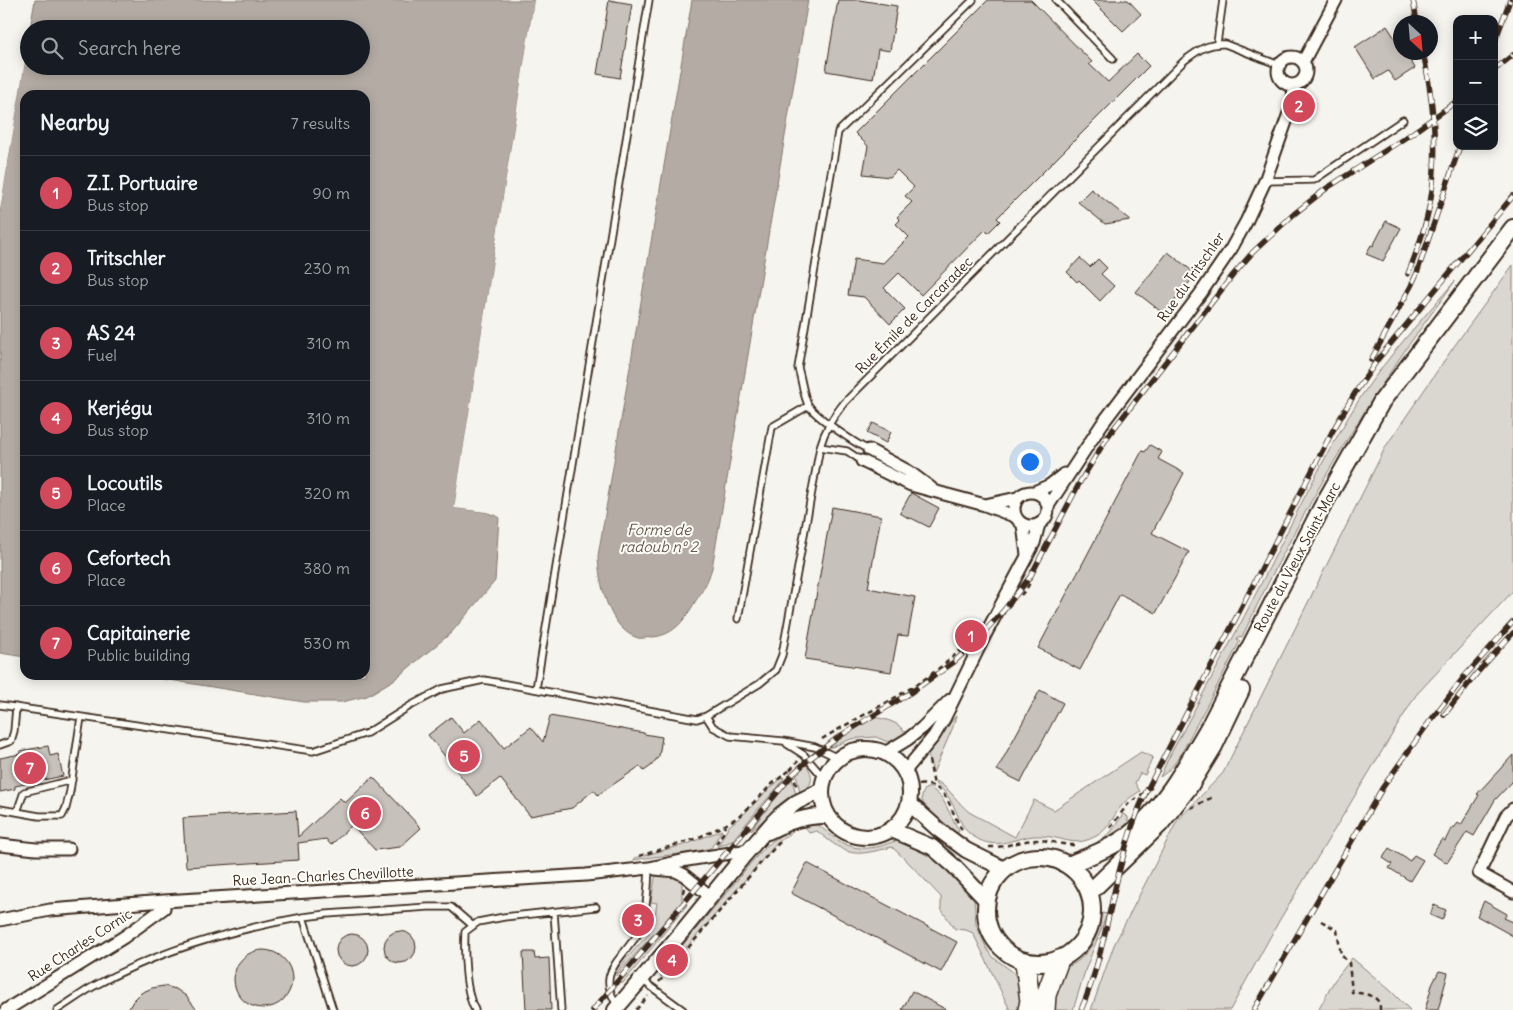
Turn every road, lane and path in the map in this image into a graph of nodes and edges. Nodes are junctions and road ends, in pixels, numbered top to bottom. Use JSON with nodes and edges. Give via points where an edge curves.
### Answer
{"nodes":[{"id":1,"x":649,"y":0,"type":"edge"},
{"id":2,"x":973,"y":0,"type":"edge"},
{"id":3,"x":1056,"y":0,"type":"edge"},
{"id":4,"x":1223,"y":0,"type":"edge"},
{"id":5,"x":1336,"y":0,"type":"edge"},
{"id":6,"x":1217,"y":43,"type":"junction"},
{"id":7,"x":1114,"y":59,"type":"dead end"},
{"id":8,"x":1303,"y":62,"type":"junction"},
{"id":9,"x":1278,"y":66,"type":"junction"},
{"id":10,"x":1294,"y":85,"type":"junction"},
{"id":11,"x":1403,"y":120,"type":"dead end"},
{"id":12,"x":1265,"y":181,"type":"junction"},
{"id":13,"x":1513,"y":228,"type":"edge"},
{"id":14,"x":1513,"y":242,"type":"edge"},
{"id":15,"x":808,"y":406,"type":"junction"},
{"id":16,"x":829,"y":424,"type":"junction"},
{"id":17,"x":820,"y":447,"type":"junction"},
{"id":18,"x":869,"y":450,"type":"joint"},
{"id":19,"x":862,"y":461,"type":"joint"},
{"id":20,"x":1073,"y":466,"type":"junction"},
{"id":21,"x":935,"y":490,"type":"junction"},
{"id":22,"x":1034,"y":492,"type":"junction"},
{"id":23,"x":1017,"y":498,"type":"junction"},
{"id":24,"x":985,"y":505,"type":"junction"},
{"id":25,"x":1048,"y":506,"type":"junction"},
{"id":26,"x":1014,"y":516,"type":"junction"},
{"id":27,"x":1039,"y":524,"type":"junction"},
{"id":28,"x":1023,"y":525,"type":"junction"},
{"id":29,"x":1027,"y":555,"type":"junction"},
{"id":30,"x":738,"y":619,"type":"dead end"},
{"id":31,"x":958,"y":653,"type":"dead end"},
{"id":32,"x":536,"y":689,"type":"junction"},
{"id":33,"x":956,"y":693,"type":"junction"},
{"id":34,"x":0,"y":705,"type":"edge"},
{"id":35,"x":16,"y":708,"type":"junction"},
{"id":36,"x":706,"y":716,"type":"junction"},
{"id":37,"x":81,"y":717,"type":"junction"},
{"id":38,"x":784,"y":741,"type":"junction"},
{"id":39,"x":0,"y":745,"type":"edge"},
{"id":40,"x":815,"y":747,"type":"junction"},
{"id":41,"x":885,"y":753,"type":"junction"},
{"id":42,"x":804,"y":755,"type":"junction"},
{"id":43,"x":838,"y":758,"type":"junction"},
{"id":44,"x":790,"y":770,"type":"dead end"},
{"id":45,"x":905,"y":771,"type":"junction"},
{"id":46,"x":72,"y":780,"type":"junction"},
{"id":47,"x":1161,"y":782,"type":"dead end"},
{"id":48,"x":823,"y":784,"type":"junction"},
{"id":49,"x":910,"y":786,"type":"junction"},
{"id":50,"x":1213,"y":797,"type":"dead end"},
{"id":51,"x":910,"y":804,"type":"junction"},
{"id":52,"x":0,"y":809,"type":"edge"},
{"id":53,"x":1513,"y":809,"type":"edge"},
{"id":54,"x":1189,"y":810,"type":"dead end"},
{"id":55,"x":17,"y":812,"type":"junction"},
{"id":56,"x":828,"y":816,"type":"junction"},
{"id":57,"x":726,"y":825,"type":"dead end"},
{"id":58,"x":892,"y":830,"type":"junction"},
{"id":59,"x":1106,"y":833,"type":"dead end"},
{"id":60,"x":763,"y":834,"type":"junction"},
{"id":61,"x":966,"y":836,"type":"dead end"},
{"id":62,"x":1084,"y":844,"type":"dead end"},
{"id":63,"x":0,"y":845,"type":"edge"},
{"id":64,"x":986,"y":846,"type":"dead end"},
{"id":65,"x":69,"y":849,"type":"dead end"},
{"id":66,"x":749,"y":850,"type":"junction"},
{"id":67,"x":708,"y":856,"type":"junction"},
{"id":68,"x":1068,"y":865,"type":"junction"},
{"id":69,"x":649,"y":868,"type":"junction"},
{"id":70,"x":1004,"y":870,"type":"junction"},
{"id":71,"x":690,"y":879,"type":"junction"},
{"id":72,"x":1090,"y":892,"type":"junction"},
{"id":73,"x":1513,"y":892,"type":"edge"},
{"id":74,"x":710,"y":896,"type":"junction"},
{"id":75,"x":986,"y":900,"type":"junction"},
{"id":76,"x":164,"y":901,"type":"junction"},
{"id":77,"x":596,"y":908,"type":"dead end"},
{"id":78,"x":686,"y":910,"type":"dead end"},
{"id":79,"x":554,"y":912,"type":"junction"},
{"id":80,"x":303,"y":918,"type":"junction"},
{"id":81,"x":0,"y":920,"type":"edge"},
{"id":82,"x":1321,"y":921,"type":"dead end"},
{"id":83,"x":473,"y":926,"type":"junction"},
{"id":84,"x":1059,"y":960,"type":"junction"},
{"id":85,"x":1024,"y":962,"type":"junction"},
{"id":86,"x":641,"y":980,"type":"junction"},
{"id":87,"x":617,"y":1008,"type":"edge"},
{"id":88,"x":6,"y":1010,"type":"edge"},
{"id":89,"x":57,"y":1010,"type":"edge"},
{"id":90,"x":333,"y":1010,"type":"edge"},
{"id":91,"x":475,"y":1010,"type":"edge"},
{"id":92,"x":560,"y":1010,"type":"edge"},
{"id":93,"x":683,"y":1010,"type":"edge"},
{"id":94,"x":1028,"y":1010,"type":"edge"},
{"id":95,"x":1045,"y":1010,"type":"edge"},
{"id":96,"x":1380,"y":1010,"type":"edge"}],
"edges":[{"from":1,"to":32,"type":"lane"},
{"from":2,"to":15,"type":"lane","via":[[838,132],[798,368]]},
{"from":3,"to":7,"type":"lane"},
{"from":4,"to":6,"type":"lane"},
{"from":5,"to":8,"type":"street"},
{"from":6,"to":9,"type":"lane"},
{"from":6,"to":16,"type":"lane","name":"Rue Émile de Carcaradec","via":[[1207,45],[1184,61],[844,403]]},
{"from":8,"to":9,"type":"street","via":[[1290,56]]},
{"from":8,"to":10,"type":"street","via":[[1305,76]]},
{"from":9,"to":10,"type":"street","via":[[1281,80]]},
{"from":10,"to":12,"type":"street","name":"Rue du Tritschler","via":[[1293,102]]},
{"from":11,"to":12,"type":"lane","via":[[1314,180]]},
{"from":12,"to":20,"type":"street","name":"Rue du Tritschler","via":[[1224,260]]},
{"from":13,"to":68,"type":"main road","name":"Route du Vieux Saint-Marc","via":[[1382,401],[1321,509],[1210,725],[1170,789],[1149,816],[1129,834]]},
{"from":14,"to":72,"type":"main road","name":"Route du Vieux Saint-Marc","via":[[1468,298],[1393,406],[1328,517],[1214,746],[1189,788],[1160,824]]},
{"from":15,"to":16,"type":"lane"},
{"from":15,"to":30,"type":"lane","via":[[772,427]]},
{"from":16,"to":17,"type":"lane","name":"Rue Émile de Carcaradec"},
{"from":16,"to":18,"type":"lane"},
{"from":17,"to":19,"type":"lane","via":[[847,451]]},
{"from":17,"to":36,"type":"lane","name":"Rue Émile de Carcaradec","via":[[782,655],[776,670]]},
{"from":18,"to":21,"type":"street"},
{"from":19,"to":21,"type":"street","via":[[911,485]]},
{"from":20,"to":22,"type":"street","name":"Rue du Tritschler","via":[[1050,485]]},
{"from":20,"to":25,"type":"street","name":"Rue du Tritschler"},
{"from":21,"to":24,"type":"street"},
{"from":22,"to":23,"type":"street"},
{"from":22,"to":25,"type":"street","via":[[1045,498]]},
{"from":23,"to":24,"type":"street"},
{"from":23,"to":26,"type":"street"},
{"from":24,"to":26,"type":"street"},
{"from":25,"to":27,"type":"street","via":[[1047,514]]},
{"from":26,"to":28,"type":"street"},
{"from":27,"to":28,"type":"street"},
{"from":27,"to":29,"type":"street"},
{"from":28,"to":29,"type":"street"},
{"from":29,"to":33,"type":"street"},
{"from":31,"to":40,"type":"path","via":[[926,678],[829,735]]},
{"from":32,"to":36,"type":"lane","via":[[698,719]]},
{"from":32,"to":37,"type":"lane","via":[[484,680],[442,689],[367,734],[313,751]]},
{"from":33,"to":41,"type":"street","via":[[922,728]]},
{"from":33,"to":45,"type":"street","via":[[934,736]]},
{"from":34,"to":35,"type":"lane"},
{"from":35,"to":37,"type":"lane"},
{"from":35,"to":39,"type":"lane","via":[[11,741]]},
{"from":36,"to":38,"type":"lane","via":[[712,727],[730,736]]},
{"from":37,"to":46,"type":"lane"},
{"from":38,"to":40,"type":"lane"},
{"from":38,"to":42,"type":"lane"},
{"from":40,"to":43,"type":"lane"},
{"from":41,"to":43,"type":"street","via":[[861,749]]},
{"from":41,"to":45,"type":"street","via":[[900,763]]},
{"from":42,"to":44,"type":"path"},
{"from":42,"to":48,"type":"lane"},
{"from":43,"to":48,"type":"street"},
{"from":45,"to":49,"type":"street"},
{"from":46,"to":55,"type":"lane","via":[[24,792]]},
{"from":46,"to":55,"type":"lane","via":[[62,816]]},
{"from":47,"to":59,"type":"path","via":[[1128,804]]},
{"from":48,"to":56,"type":"street","via":[[823,803]]},
{"from":48,"to":60,"type":"street","via":[[780,814]]},
{"from":49,"to":51,"type":"street"},
{"from":49,"to":61,"type":"path","via":[[921,784],[938,788]]},
{"from":50,"to":54,"type":"path"},
{"from":51,"to":58,"type":"street","via":[[900,823]]},
{"from":51,"to":70,"type":"street","via":[[966,850]]},
{"from":52,"to":55,"type":"lane"},
{"from":53,"to":73,"type":"street","via":[[1506,816],[1479,873]]},
{"from":56,"to":58,"type":"street","via":[[835,826],[857,837],[881,836]]},
{"from":56,"to":60,"type":"street","via":[[808,816]]},
{"from":57,"to":67,"type":"path"},
{"from":58,"to":75,"type":"street","via":[[932,848]]},
{"from":60,"to":66,"type":"street"},
{"from":62,"to":64,"type":"path","via":[[1038,840],[1009,846]]},
{"from":63,"to":65,"type":"street"},
{"from":66,"to":67,"type":"street","name":"Rue Jean-Charles Chevillotte"},
{"from":66,"to":74,"type":"street"},
{"from":67,"to":69,"type":"street","name":"Rue Jean-Charles Chevillotte"},
{"from":68,"to":70,"type":"main road","via":[[1052,858],[1035,857]]},
{"from":68,"to":72,"type":"main road"},
{"from":69,"to":71,"type":"street","name":"Rue Jean-Charles Chevillotte","via":[[676,872]]},
{"from":69,"to":76,"type":"street","name":"Rue Jean-Charles Chevillotte","via":[[586,875]]},
{"from":69,"to":87,"type":"lane","via":[[640,931],[610,970],[609,990]]},
{"from":70,"to":75,"type":"main road","via":[[992,883]]},
{"from":71,"to":74,"type":"street","name":"Rue Jean-Charles Chevillotte"},
{"from":71,"to":78,"type":"path","via":[[684,884]]},
{"from":72,"to":84,"type":"main road","via":[[1093,908],[1091,925],[1074,952]]},
{"from":74,"to":86,"type":"street"},
{"from":75,"to":85,"type":"main road","via":[[986,920],[993,939],[1006,954]]},
{"from":76,"to":81,"type":"street","name":"Rue Jean-Charles Chevillotte","via":[[50,910]]},
{"from":76,"to":88,"type":"street","name":"Rue Charles Cornic","via":[[164,908],[124,937]]},
{"from":77,"to":79,"type":"lane"},
{"from":79,"to":83,"type":"lane","via":[[504,916]]},
{"from":79,"to":92,"type":"lane"},
{"from":80,"to":83,"type":"lane","via":[[451,907]]},
{"from":80,"to":89,"type":"lane","via":[[257,926],[186,946],[121,972]]},
{"from":80,"to":90,"type":"lane"},
{"from":82,"to":96,"type":"path","via":[[1337,930],[1341,955],[1349,964],[1352,992],[1377,999]]},
{"from":83,"to":91,"type":"lane","via":[[465,932],[464,946],[469,997]]},
{"from":84,"to":85,"type":"main road","via":[[1042,964]]},
{"from":84,"to":95,"type":"highway","via":[[1046,995]]},
{"from":85,"to":94,"type":"highway","via":[[1030,1001]]},
{"from":86,"to":87,"type":"street"},
{"from":86,"to":93,"type":"lane"}]}
